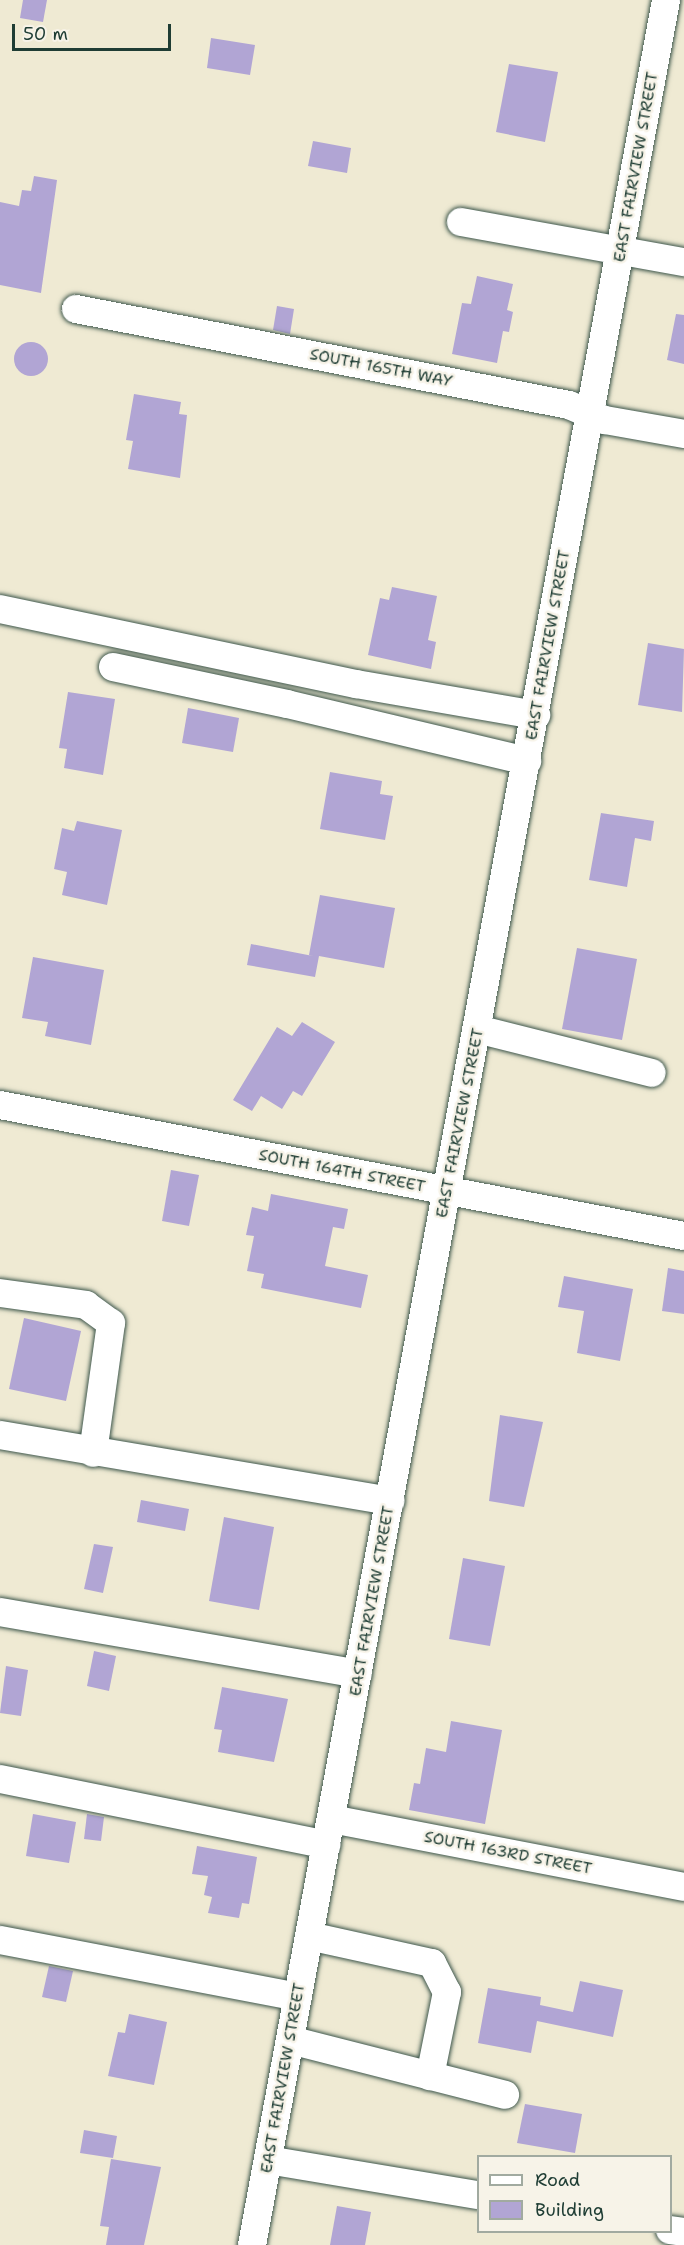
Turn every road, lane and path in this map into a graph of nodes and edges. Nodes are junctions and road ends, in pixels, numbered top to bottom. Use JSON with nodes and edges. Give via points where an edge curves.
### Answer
{"nodes":[{"id":1,"x":666,"y":0,"type":"edge"},
{"id":2,"x":461,"y":222,"type":"dead end"},
{"id":3,"x":621,"y":250,"type":"junction"},
{"id":4,"x":684,"y":262,"type":"edge"},
{"id":5,"x":76,"y":309,"type":"dead end"},
{"id":6,"x":591,"y":414,"type":"junction"},
{"id":7,"x":684,"y":434,"type":"edge"},
{"id":8,"x":0,"y":609,"type":"edge"},
{"id":9,"x":113,"y":668,"type":"dead end"},
{"id":10,"x":536,"y":716,"type":"junction"},
{"id":11,"x":527,"y":761,"type":"junction"},
{"id":12,"x":477,"y":1029,"type":"junction"},
{"id":13,"x":652,"y":1073,"type":"dead end"},
{"id":14,"x":0,"y":1105,"type":"edge"},
{"id":15,"x":447,"y":1191,"type":"junction"},
{"id":16,"x":684,"y":1236,"type":"edge"},
{"id":17,"x":0,"y":1293,"type":"edge"},
{"id":18,"x":0,"y":1435,"type":"edge"},
{"id":19,"x":93,"y":1453,"type":"junction"},
{"id":20,"x":390,"y":1501,"type":"junction"},
{"id":21,"x":0,"y":1612,"type":"edge"},
{"id":22,"x":358,"y":1674,"type":"junction"},
{"id":23,"x":0,"y":1779,"type":"edge"},
{"id":24,"x":329,"y":1832,"type":"junction"},
{"id":25,"x":684,"y":1887,"type":"edge"},
{"id":26,"x":309,"y":1936,"type":"junction"},
{"id":27,"x":0,"y":1940,"type":"edge"},
{"id":28,"x":298,"y":1997,"type":"junction"},
{"id":29,"x":290,"y":2040,"type":"junction"},
{"id":30,"x":430,"y":2076,"type":"junction"},
{"id":31,"x":505,"y":2095,"type":"dead end"},
{"id":32,"x":268,"y":2160,"type":"junction"},
{"id":33,"x":477,"y":2195,"type":"edge"},
{"id":34,"x":252,"y":2245,"type":"edge"}],
"edges":[{"from":1,"to":3,"type":"street","name":"EAST FAIRVIEW STREET"},
{"from":2,"to":3,"type":"street"},
{"from":3,"to":4,"type":"street"},
{"from":3,"to":6,"type":"street","name":"EAST FAIRVIEW STREET"},
{"from":5,"to":6,"type":"street","name":"SOUTH 165TH WAY","via":[[569,405]]},
{"from":6,"to":7,"type":"street","name":"SOUTH 165TH WAY"},
{"from":6,"to":10,"type":"street","name":"EAST FAIRVIEW STREET"},
{"from":8,"to":10,"type":"street","via":[[356,684]]},
{"from":9,"to":11,"type":"street","via":[[298,706]]},
{"from":10,"to":11,"type":"street","name":"EAST FAIRVIEW STREET"},
{"from":11,"to":12,"type":"street","name":"EAST FAIRVIEW STREET"},
{"from":12,"to":13,"type":"street"},
{"from":12,"to":15,"type":"street","name":"EAST FAIRVIEW STREET"},
{"from":14,"to":15,"type":"street","name":"SOUTH 164TH STREET"},
{"from":15,"to":16,"type":"street","name":"SOUTH 164TH STREET"},
{"from":15,"to":20,"type":"street","name":"EAST FAIRVIEW STREET"},
{"from":17,"to":19,"type":"street","via":[[86,1305],[111,1323]]},
{"from":18,"to":19,"type":"street"},
{"from":19,"to":20,"type":"street"},
{"from":20,"to":22,"type":"street","name":"EAST FAIRVIEW STREET"},
{"from":21,"to":22,"type":"street"},
{"from":22,"to":24,"type":"street","name":"EAST FAIRVIEW STREET"},
{"from":23,"to":24,"type":"street","name":"SOUTH 163RD STREET"},
{"from":24,"to":25,"type":"street","name":"SOUTH 163RD STREET"},
{"from":24,"to":26,"type":"street","name":"EAST FAIRVIEW STREET"},
{"from":26,"to":28,"type":"street","name":"EAST FAIRVIEW STREET"},
{"from":26,"to":30,"type":"street","via":[[432,1963],[447,1992]]},
{"from":27,"to":28,"type":"street"},
{"from":28,"to":29,"type":"street","name":"EAST FAIRVIEW STREET"},
{"from":29,"to":30,"type":"street"},
{"from":29,"to":32,"type":"street","name":"EAST FAIRVIEW STREET"},
{"from":30,"to":31,"type":"street"},
{"from":32,"to":33,"type":"street"},
{"from":32,"to":34,"type":"street","name":"EAST FAIRVIEW STREET"}]}
